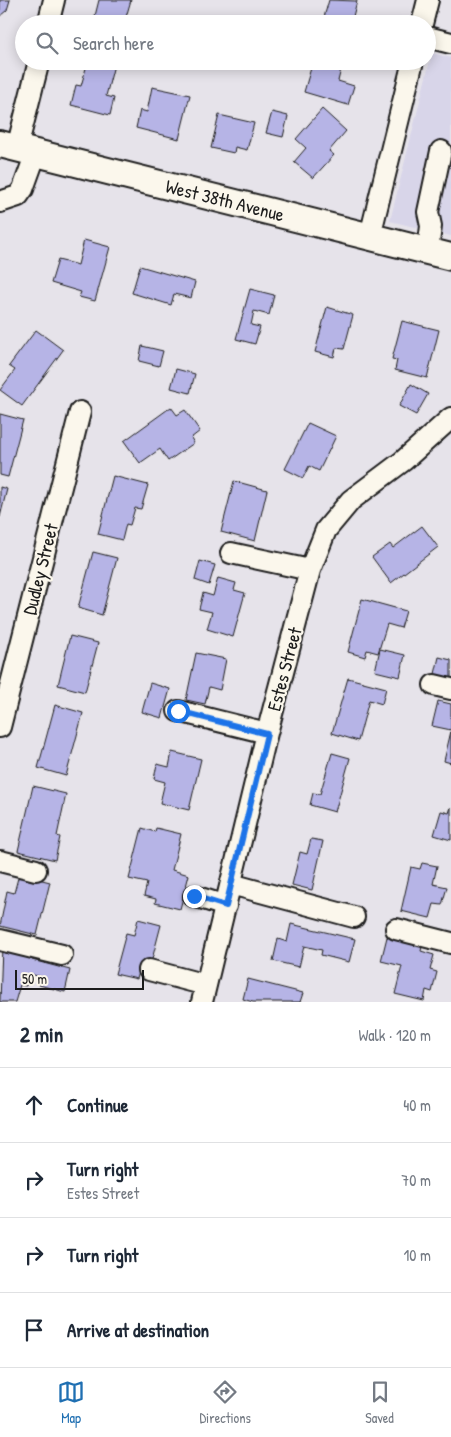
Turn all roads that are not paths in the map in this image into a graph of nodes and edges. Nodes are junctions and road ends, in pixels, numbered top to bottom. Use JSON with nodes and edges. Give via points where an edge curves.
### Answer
{"nodes":[{"id":1,"x":54,"y":0,"type":"edge"},
{"id":2,"x":428,"y":0,"type":"edge"},
{"id":3,"x":50,"y":15,"type":"edge"},
{"id":4,"x":424,"y":15,"type":"edge"},
{"id":5,"x":436,"y":39,"type":"edge"},
{"id":6,"x":451,"y":43,"type":"edge"},
{"id":7,"x":37,"y":70,"type":"edge"},
{"id":8,"x":411,"y":70,"type":"edge"},
{"id":9,"x":18,"y":149,"type":"edge"},
{"id":10,"x":441,"y":151,"type":"dead end"},
{"id":11,"x":0,"y":202,"type":"edge"},
{"id":12,"x":370,"y":236,"type":"junction"},
{"id":13,"x":440,"y":254,"type":"edge"},
{"id":14,"x":80,"y":412,"type":"dead end"},
{"id":15,"x":451,"y":418,"type":"edge"},
{"id":16,"x":231,"y":553,"type":"dead end"},
{"id":17,"x":310,"y":570,"type":"junction"},
{"id":18,"x":4,"y":695,"type":"edge"},
{"id":19,"x":178,"y":711,"type":"dead end"},
{"id":20,"x":0,"y":727,"type":"edge"},
{"id":21,"x":267,"y":734,"type":"junction"},
{"id":22,"x":0,"y":861,"type":"edge"},
{"id":23,"x":36,"y":870,"type":"dead end"},
{"id":24,"x":232,"y":884,"type":"junction"},
{"id":25,"x":194,"y":896,"type":"dead end"},
{"id":26,"x":226,"y":906,"type":"junction"},
{"id":27,"x":354,"y":916,"type":"dead end"},
{"id":28,"x":396,"y":929,"type":"dead end"},
{"id":29,"x":0,"y":940,"type":"edge"},
{"id":30,"x":451,"y":943,"type":"edge"},
{"id":31,"x":62,"y":956,"type":"dead end"},
{"id":32,"x":149,"y":970,"type":"dead end"},
{"id":33,"x":204,"y":994,"type":"edge"}],
"edges":[{"from":1,"to":3,"type":"street"},
{"from":2,"to":4,"type":"street"},
{"from":5,"to":6,"type":"street"},
{"from":7,"to":9,"type":"street"},
{"from":8,"to":12,"type":"street"},
{"from":9,"to":11,"type":"street","via":[[23,189],[18,196]]},
{"from":9,"to":12,"type":"main road","name":"West 38th Avenue"},
{"from":10,"to":13,"type":"street","via":[[428,212]]},
{"from":12,"to":13,"type":"main road","name":"West 38th Avenue"},
{"from":14,"to":18,"type":"street","name":"Dudley Street"},
{"from":15,"to":17,"type":"street","name":"Estes Street","via":[[352,500],[326,530]]},
{"from":16,"to":17,"type":"street"},
{"from":17,"to":21,"type":"street","name":"Estes Street"},
{"from":18,"to":20,"type":"street","name":"Dudley Street"},
{"from":19,"to":21,"type":"street"},
{"from":21,"to":24,"type":"street","name":"Estes Street"},
{"from":22,"to":23,"type":"street"},
{"from":24,"to":26,"type":"street","name":"Estes Street"},
{"from":24,"to":27,"type":"street"},
{"from":25,"to":26,"type":"street"},
{"from":26,"to":33,"type":"street","name":"Estes Street"},
{"from":28,"to":30,"type":"street"},
{"from":29,"to":31,"type":"street"},
{"from":32,"to":33,"type":"street"}]}
